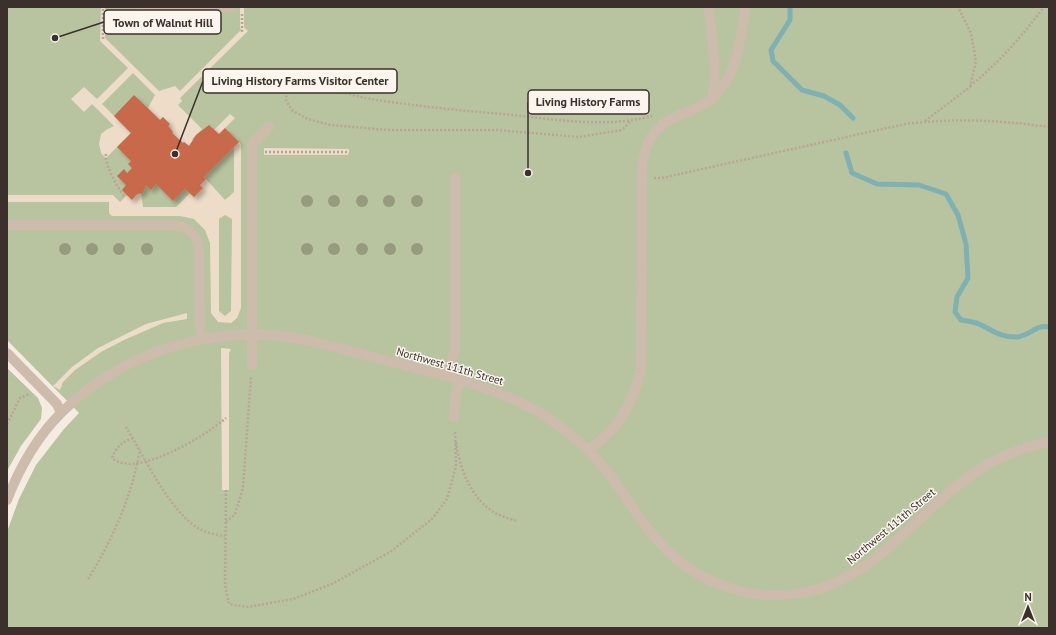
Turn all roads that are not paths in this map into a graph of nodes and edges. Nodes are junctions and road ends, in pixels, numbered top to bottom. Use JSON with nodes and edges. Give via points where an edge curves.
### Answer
{"nodes":[{"id":1,"x":145,"y":7,"type":"edge"},
{"id":2,"x":231,"y":7,"type":"edge"},
{"id":3,"x":710,"y":7,"type":"edge"},
{"id":4,"x":746,"y":7,"type":"edge"},
{"id":5,"x":712,"y":99,"type":"junction"},
{"id":6,"x":269,"y":127,"type":"dead end"},
{"id":7,"x":455,"y":178,"type":"dead end"},
{"id":8,"x":7,"y":225,"type":"edge"},
{"id":9,"x":252,"y":335,"type":"junction"},
{"id":10,"x":200,"y":339,"type":"junction"},
{"id":11,"x":7,"y":353,"type":"edge"},
{"id":12,"x":252,"y":365,"type":"road end"},
{"id":13,"x":446,"y":377,"type":"junction"},
{"id":14,"x":460,"y":380,"type":"junction"},
{"id":15,"x":61,"y":413,"type":"junction"},
{"id":16,"x":454,"y":417,"type":"dead end"},
{"id":17,"x":1049,"y":442,"type":"edge"},
{"id":18,"x":588,"y":450,"type":"junction"},
{"id":19,"x":7,"y":500,"type":"edge"}],
"edges":[{"from":1,"to":2,"type":"street"},
{"from":3,"to":5,"type":"street","via":[[710,33],[715,52],[716,74]]},
{"from":4,"to":5,"type":"street","via":[[730,76]]},
{"from":5,"to":18,"type":"street","via":[[667,120],[656,129],[644,151],[641,370],[634,395],[624,414],[596,445]]},
{"from":6,"to":9,"type":"street","via":[[252,144]]},
{"from":7,"to":13,"type":"street","via":[[454,348]]},
{"from":8,"to":10,"type":"street","via":[[176,225],[189,230],[196,237],[199,248]]},
{"from":9,"to":10,"type":"street","name":"Northwest 111th Street"},
{"from":9,"to":12,"type":"street"},
{"from":9,"to":13,"type":"street","name":"Northwest 111th Street","via":[[285,335]]},
{"from":10,"to":15,"type":"street","name":"Northwest 111th Street","via":[[167,347],[126,365]]},
{"from":11,"to":15,"type":"street","via":[[57,404]]},
{"from":13,"to":14,"type":"street","name":"Northwest 111th Street"},
{"from":14,"to":16,"type":"street","via":[[455,397]]},
{"from":14,"to":18,"type":"street","name":"Northwest 111th Street","via":[[516,400],[567,430]]},
{"from":15,"to":19,"type":"street","name":"Northwest 111th Street","via":[[26,460]]},
{"from":17,"to":18,"type":"street","name":"Northwest 111th Street","via":[[1010,454],[981,468],[948,493],[867,564],[849,576],[814,590],[776,595],[755,594],[728,588],[684,566],[658,541],[603,466]]}]}
